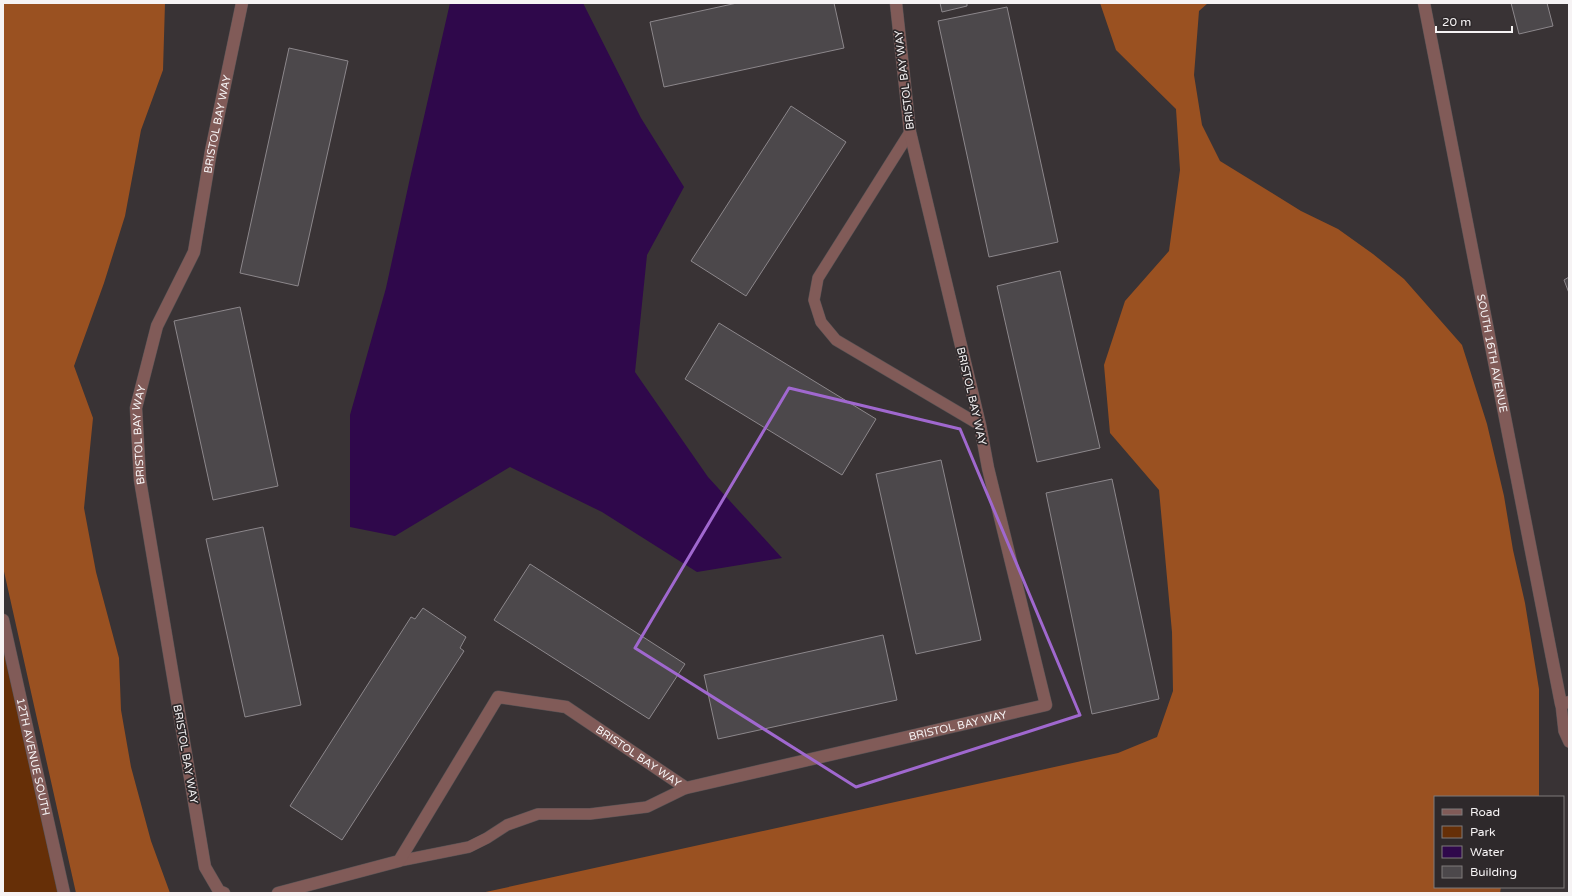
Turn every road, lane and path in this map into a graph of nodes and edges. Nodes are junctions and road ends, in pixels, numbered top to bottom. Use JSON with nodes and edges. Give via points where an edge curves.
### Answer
{"nodes":[{"id":1,"x":242,"y":3,"type":"edge"},
{"id":2,"x":896,"y":3,"type":"edge"},
{"id":3,"x":1424,"y":3,"type":"edge"},
{"id":4,"x":910,"y":132,"type":"junction"},
{"id":5,"x":980,"y":425,"type":"junction"},
{"id":6,"x":3,"y":620,"type":"edge"},
{"id":7,"x":1565,"y":703,"type":"edge"},
{"id":8,"x":1569,"y":742,"type":"edge"},
{"id":9,"x":686,"y":788,"type":"junction"},
{"id":10,"x":400,"y":861,"type":"junction"},
{"id":11,"x":64,"y":893,"type":"edge"},
{"id":12,"x":224,"y":893,"type":"edge"},
{"id":13,"x":278,"y":893,"type":"edge"}],
"edges":[{"from":1,"to":12,"type":"street","name":"BRISTOL BAY WAY","via":[[211,151],[194,252],[157,326],[136,408],[140,480],[205,867],[219,891]]},
{"from":2,"to":4,"type":"street","name":"BRISTOL BAY WAY"},
{"from":3,"to":7,"type":"street","name":"SOUTH 16TH AVENUE"},
{"from":4,"to":5,"type":"street","name":"BRISTOL BAY WAY"},
{"from":4,"to":5,"type":"lane","via":[[818,278],[814,300],[821,322],[836,340]]},
{"from":5,"to":9,"type":"street","name":"BRISTOL BAY WAY","via":[[988,468],[1046,705]]},
{"from":6,"to":11,"type":"street","name":"12TH AVENUE SOUTH"},
{"from":7,"to":8,"type":"lane","via":[[1564,731]]},
{"from":9,"to":10,"type":"lane","via":[[648,807],[590,814],[538,814],[508,824],[469,847]]},
{"from":9,"to":10,"type":"street","name":"BRISTOL BAY WAY","via":[[566,707],[498,697]]},
{"from":10,"to":13,"type":"street"}]}
